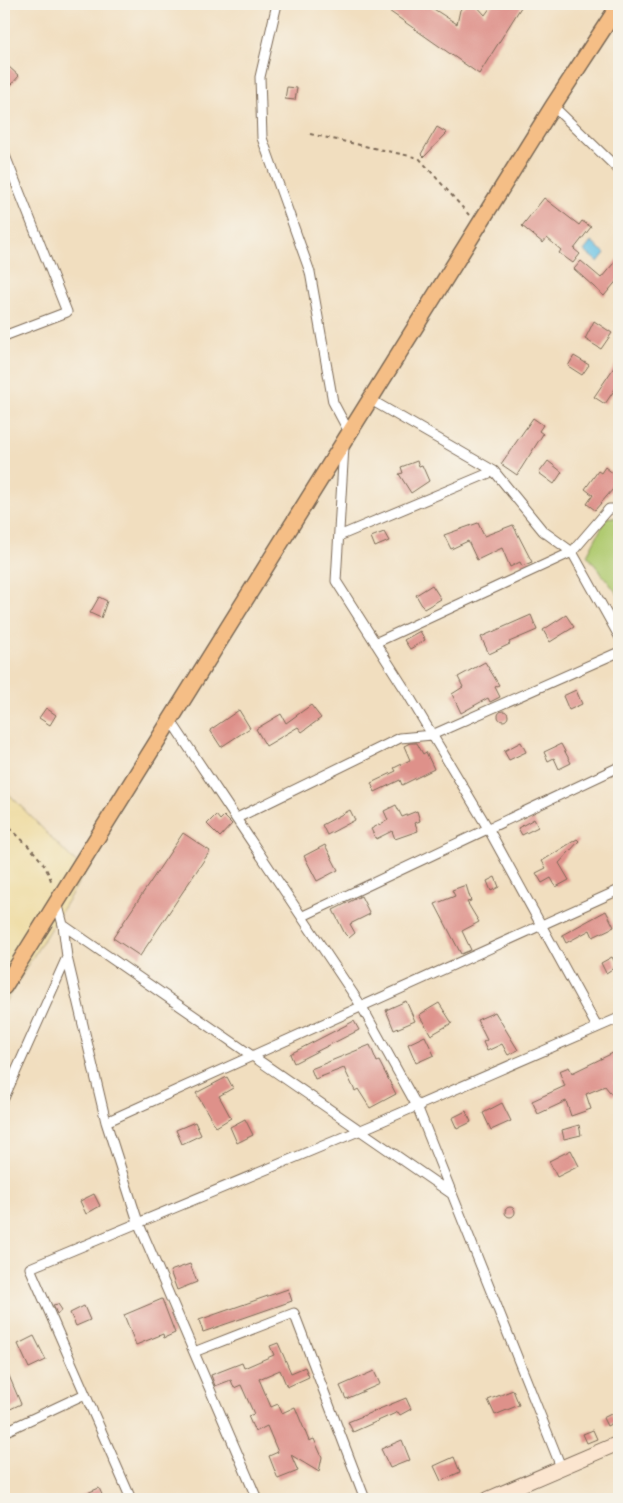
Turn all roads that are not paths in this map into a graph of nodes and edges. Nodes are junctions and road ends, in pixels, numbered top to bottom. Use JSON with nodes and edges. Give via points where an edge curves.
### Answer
{"nodes":[{"id":1,"x":277,"y":4,"type":"edge"},
{"id":2,"x":619,"y":5,"type":"edge"},
{"id":3,"x":553,"y":106,"type":"junction"},
{"id":4,"x":4,"y":153,"type":"edge"},
{"id":5,"x":619,"y":170,"type":"edge"},
{"id":6,"x":4,"y":336,"type":"edge"},
{"id":7,"x":371,"y":400,"type":"junction"},
{"id":8,"x":347,"y":439,"type":"junction"},
{"id":9,"x":494,"y":471,"type":"junction"},
{"id":10,"x":619,"y":509,"type":"edge"},
{"id":11,"x":339,"y":536,"type":"junction"},
{"id":12,"x":572,"y":552,"type":"junction"},
{"id":13,"x":619,"y":636,"type":"edge"},
{"id":14,"x":375,"y":643,"type":"junction"},
{"id":15,"x":619,"y":652,"type":"edge"},
{"id":16,"x":171,"y":720,"type":"junction"},
{"id":17,"x":432,"y":735,"type":"junction"},
{"id":18,"x":619,"y":767,"type":"edge"},
{"id":19,"x":237,"y":818,"type":"junction"},
{"id":20,"x":489,"y":830,"type":"junction"},
{"id":21,"x":619,"y":890,"type":"edge"},
{"id":22,"x":57,"y":902,"type":"junction"},
{"id":23,"x":303,"y":916,"type":"junction"},
{"id":24,"x":63,"y":924,"type":"junction"},
{"id":25,"x":541,"y":927,"type":"junction"},
{"id":26,"x":67,"y":957,"type":"junction"},
{"id":27,"x":4,"y":987,"type":"edge"},
{"id":28,"x":362,"y":1007,"type":"junction"},
{"id":29,"x":619,"y":1018,"type":"edge"},
{"id":30,"x":597,"y":1027,"type":"junction"},
{"id":31,"x":253,"y":1056,"type":"junction"},
{"id":32,"x":4,"y":1098,"type":"edge"},
{"id":33,"x":417,"y":1106,"type":"junction"},
{"id":34,"x":106,"y":1122,"type":"junction"},
{"id":35,"x":361,"y":1131,"type":"junction"},
{"id":36,"x":452,"y":1194,"type":"junction"},
{"id":37,"x":138,"y":1222,"type":"junction"},
{"id":38,"x":194,"y":1352,"type":"junction"},
{"id":39,"x":85,"y":1394,"type":"junction"},
{"id":40,"x":4,"y":1432,"type":"edge"},
{"id":41,"x":619,"y":1443,"type":"edge"},
{"id":42,"x":561,"y":1467,"type":"junction"},
{"id":43,"x":131,"y":1499,"type":"edge"},
{"id":44,"x":258,"y":1499,"type":"edge"},
{"id":45,"x":365,"y":1499,"type":"edge"},
{"id":46,"x":488,"y":1499,"type":"edge"}],
"edges":[{"from":1,"to":8,"type":"street","via":[[260,77],[262,138],[310,272],[332,402]]},
{"from":2,"to":3,"type":"main road"},
{"from":3,"to":5,"type":"street"},
{"from":3,"to":7,"type":"main road"},
{"from":4,"to":6,"type":"street","via":[[67,312]]},
{"from":7,"to":8,"type":"main road"},
{"from":7,"to":9,"type":"street"},
{"from":8,"to":11,"type":"street"},
{"from":8,"to":16,"type":"main road"},
{"from":9,"to":11,"type":"street"},
{"from":9,"to":12,"type":"street","via":[[543,531]]},
{"from":10,"to":12,"type":"street","via":[[609,509]]},
{"from":11,"to":14,"type":"street","via":[[336,582]]},
{"from":12,"to":13,"type":"street"},
{"from":12,"to":14,"type":"street"},
{"from":14,"to":17,"type":"street"},
{"from":15,"to":17,"type":"street"},
{"from":16,"to":19,"type":"street"},
{"from":16,"to":22,"type":"main road"},
{"from":17,"to":19,"type":"street","via":[[400,738]]},
{"from":17,"to":20,"type":"street"},
{"from":18,"to":20,"type":"street"},
{"from":19,"to":23,"type":"street"},
{"from":20,"to":23,"type":"street"},
{"from":20,"to":25,"type":"street"},
{"from":21,"to":25,"type":"street"},
{"from":22,"to":24,"type":"street"},
{"from":22,"to":27,"type":"main road"},
{"from":23,"to":28,"type":"street"},
{"from":24,"to":26,"type":"street"},
{"from":24,"to":31,"type":"street"},
{"from":25,"to":28,"type":"street"},
{"from":25,"to":30,"type":"street"},
{"from":26,"to":32,"type":"street"},
{"from":26,"to":34,"type":"street"},
{"from":28,"to":31,"type":"street"},
{"from":28,"to":33,"type":"street"},
{"from":29,"to":30,"type":"street"},
{"from":30,"to":33,"type":"street"},
{"from":31,"to":34,"type":"street"},
{"from":31,"to":35,"type":"street"},
{"from":33,"to":35,"type":"street"},
{"from":33,"to":36,"type":"street"},
{"from":34,"to":37,"type":"street"},
{"from":35,"to":36,"type":"street"},
{"from":35,"to":37,"type":"street"},
{"from":36,"to":42,"type":"street"},
{"from":37,"to":38,"type":"street"},
{"from":37,"to":39,"type":"street","via":[[30,1268]]},
{"from":38,"to":44,"type":"street"},
{"from":38,"to":45,"type":"street","via":[[294,1313]]},
{"from":39,"to":40,"type":"street"},
{"from":39,"to":43,"type":"street"},
{"from":41,"to":42,"type":"main road"},
{"from":42,"to":46,"type":"main road"}]}
